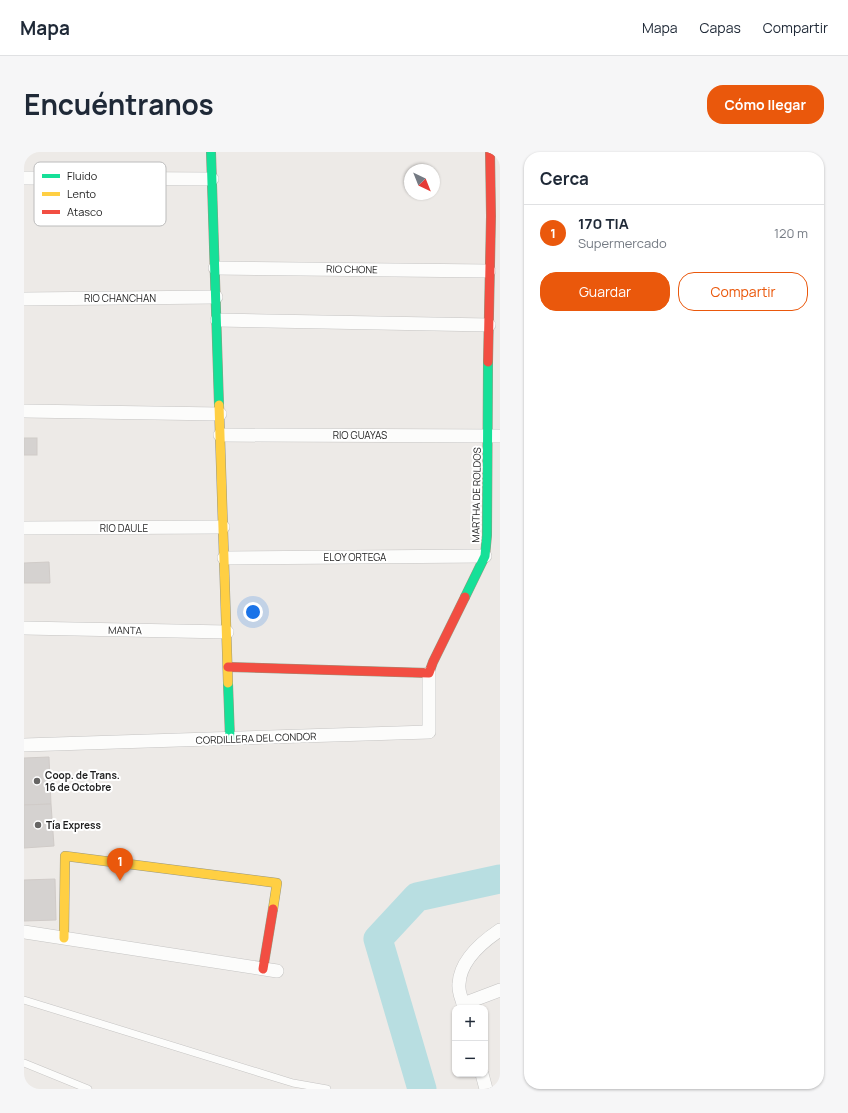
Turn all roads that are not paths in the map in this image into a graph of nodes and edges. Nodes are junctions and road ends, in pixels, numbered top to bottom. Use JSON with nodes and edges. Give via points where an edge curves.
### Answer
{"nodes":[{"id":1,"x":211,"y":152,"type":"edge"},
{"id":2,"x":490,"y":152,"type":"edge"},
{"id":3,"x":24,"y":178,"type":"edge"},
{"id":4,"x":34,"y":178,"type":"edge"},
{"id":5,"x":166,"y":179,"type":"edge"},
{"id":6,"x":212,"y":179,"type":"junction"},
{"id":7,"x":496,"y":216,"type":"edge"},
{"id":8,"x":215,"y":268,"type":"junction"},
{"id":9,"x":489,"y":271,"type":"junction"},
{"id":10,"x":216,"y":297,"type":"junction"},
{"id":11,"x":24,"y":299,"type":"edge"},
{"id":12,"x":217,"y":320,"type":"junction"},
{"id":13,"x":489,"y":324,"type":"junction"},
{"id":14,"x":24,"y":411,"type":"edge"},
{"id":15,"x":220,"y":414,"type":"junction"},
{"id":16,"x":220,"y":435,"type":"junction"},
{"id":17,"x":494,"y":435,"type":"edge"},
{"id":18,"x":223,"y":527,"type":"junction"},
{"id":19,"x":24,"y":528,"type":"edge"},
{"id":20,"x":485,"y":556,"type":"junction"},
{"id":21,"x":224,"y":558,"type":"junction"},
{"id":22,"x":24,"y":628,"type":"edge"},
{"id":23,"x":227,"y":632,"type":"junction"},
{"id":24,"x":228,"y":667,"type":"junction"},
{"id":25,"x":429,"y":673,"type":"junction"},
{"id":26,"x":230,"y":739,"type":"junction"},
{"id":27,"x":24,"y":745,"type":"edge"},
{"id":28,"x":500,"y":930,"type":"edge"},
{"id":29,"x":24,"y":932,"type":"edge"},
{"id":30,"x":64,"y":938,"type":"junction"},
{"id":31,"x":263,"y":969,"type":"junction"},
{"id":32,"x":277,"y":971,"type":"dead end"},
{"id":33,"x":500,"y":990,"type":"edge"},
{"id":34,"x":24,"y":1000,"type":"edge"},
{"id":35,"x":464,"y":1005,"type":"edge"},
{"id":36,"x":466,"y":1005,"type":"edge"},
{"id":37,"x":24,"y":1063,"type":"edge"},
{"id":38,"x":483,"y":1077,"type":"edge"},
{"id":39,"x":88,"y":1089,"type":"edge"},
{"id":40,"x":327,"y":1089,"type":"edge"},
{"id":41,"x":486,"y":1089,"type":"edge"}],
"edges":[{"from":1,"to":6,"type":"street"},
{"from":2,"to":7,"type":"street","name":"MARTHA DE ROLDOS"},
{"from":3,"to":4,"type":"street"},
{"from":5,"to":6,"type":"street"},
{"from":6,"to":8,"type":"street"},
{"from":7,"to":9,"type":"street","name":"MARTHA DE ROLDOS"},
{"from":8,"to":9,"type":"street","name":"RIO CHONE"},
{"from":8,"to":10,"type":"street"},
{"from":9,"to":13,"type":"street","name":"MARTHA DE ROLDOS"},
{"from":10,"to":11,"type":"street","name":"RIO CHANCHAN"},
{"from":10,"to":12,"type":"street"},
{"from":12,"to":13,"type":"street"},
{"from":12,"to":15,"type":"street"},
{"from":13,"to":17,"type":"street","name":"MARTHA DE ROLDOS"},
{"from":14,"to":15,"type":"street"},
{"from":15,"to":16,"type":"street"},
{"from":16,"to":17,"type":"street","name":"RIO GUAYAS"},
{"from":16,"to":18,"type":"street"},
{"from":17,"to":20,"type":"street","name":"MARTHA DE ROLDOS"},
{"from":18,"to":19,"type":"street","name":"RIO DAULE"},
{"from":18,"to":21,"type":"street"},
{"from":20,"to":21,"type":"street","name":"ELOY ORTEGA"},
{"from":20,"to":25,"type":"street","name":"MARTHA DE ROLDOS"},
{"from":21,"to":23,"type":"street"},
{"from":22,"to":23,"type":"street","name":"MANTA"},
{"from":23,"to":24,"type":"street"},
{"from":24,"to":25,"type":"street"},
{"from":24,"to":26,"type":"street"},
{"from":25,"to":26,"type":"street","name":"CORDILLERA DEL CONDOR","via":[[429,732]]},
{"from":26,"to":27,"type":"street","name":"CORDILLERA DEL CONDOR"},
{"from":28,"to":35,"type":"street","via":[[476,950],[464,965],[458,985]]},
{"from":29,"to":30,"type":"street"},
{"from":30,"to":31,"type":"street"},
{"from":30,"to":31,"type":"street","via":[[65,856],[277,882]]},
{"from":31,"to":32,"type":"street"},
{"from":33,"to":36,"type":"street"},
{"from":34,"to":40,"type":"lane","via":[[293,1083]]},
{"from":37,"to":39,"type":"lane"},
{"from":38,"to":41,"type":"street"}]}
